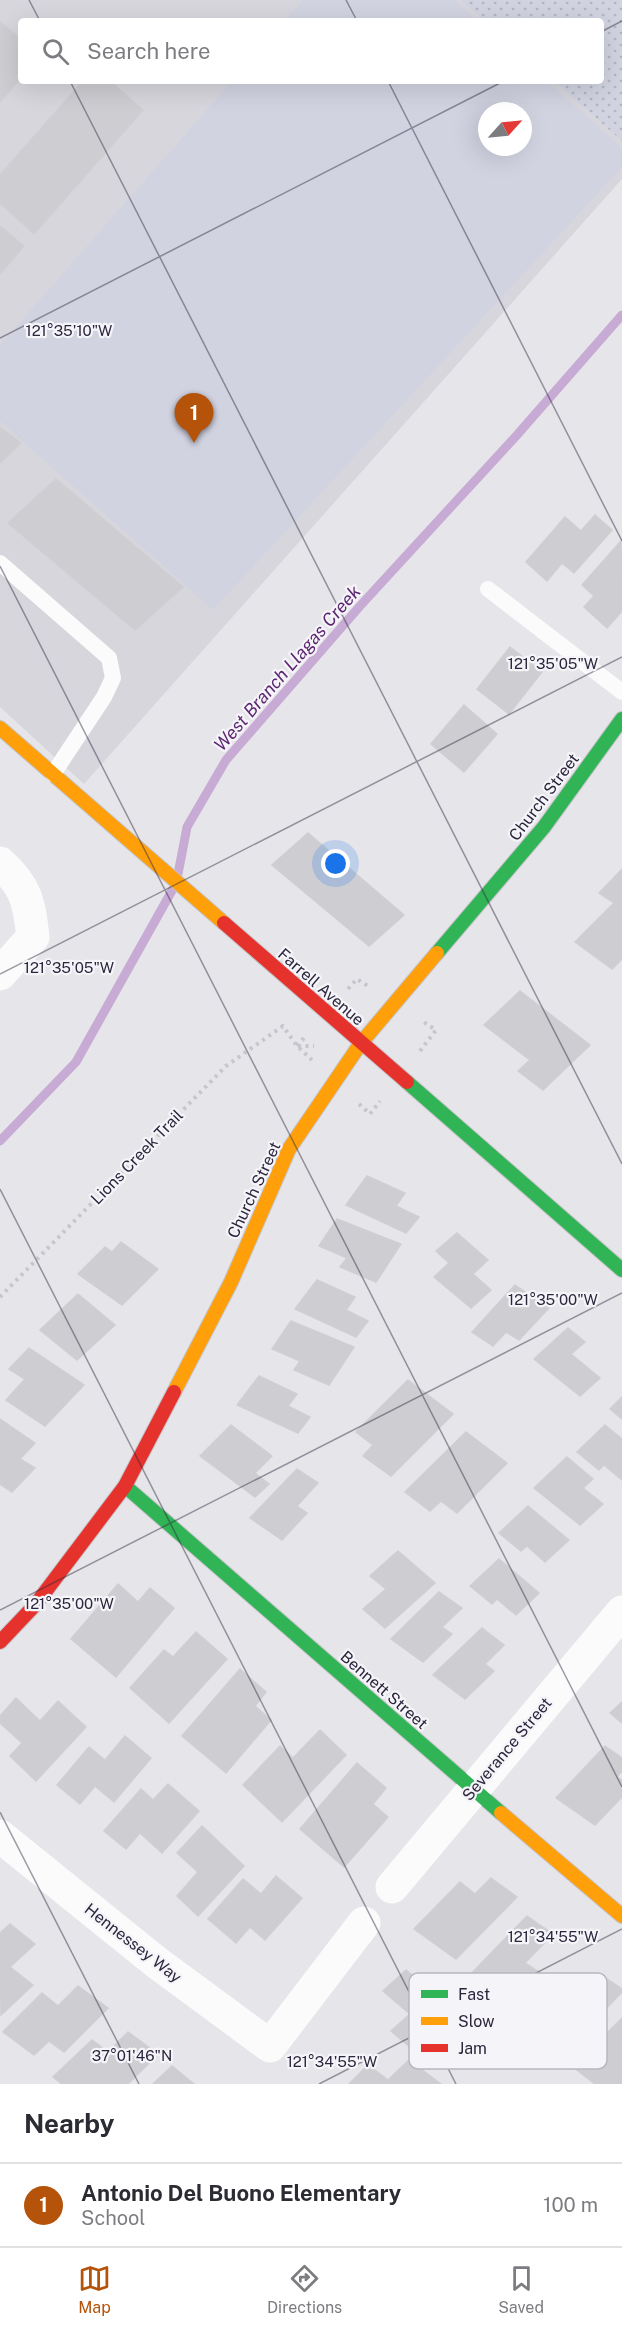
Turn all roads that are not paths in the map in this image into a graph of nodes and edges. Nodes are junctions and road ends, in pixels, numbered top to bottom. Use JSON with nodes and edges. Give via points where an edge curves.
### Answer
{"nodes":[{"id":1,"x":0,"y":563,"type":"edge"},
{"id":2,"x":488,"y":589,"type":"dead end"},
{"id":3,"x":622,"y":692,"type":"edge"},
{"id":4,"x":622,"y":718,"type":"edge"},
{"id":5,"x":0,"y":728,"type":"edge"},
{"id":6,"x":53,"y":774,"type":"junction"},
{"id":7,"x":0,"y":863,"type":"edge"},
{"id":8,"x":0,"y":974,"type":"edge"},
{"id":9,"x":360,"y":1043,"type":"junction"},
{"id":10,"x":622,"y":1270,"type":"edge"},
{"id":11,"x":125,"y":1486,"type":"junction"},
{"id":12,"x":622,"y":1612,"type":"edge"},
{"id":13,"x":0,"y":1642,"type":"edge"},
{"id":14,"x":473,"y":1789,"type":"junction"},
{"id":15,"x":0,"y":1836,"type":"edge"},
{"id":16,"x":392,"y":1887,"type":"dead end"},
{"id":17,"x":622,"y":1916,"type":"edge"},
{"id":18,"x":364,"y":1923,"type":"dead end"}],
"edges":[{"from":1,"to":6,"type":"lane","via":[[109,658],[112,678],[104,697]]},
{"from":2,"to":3,"type":"lane"},
{"from":4,"to":9,"type":"street","name":"Church Street","via":[[544,827]]},
{"from":5,"to":6,"type":"street","name":"Farrell Avenue"},
{"from":6,"to":9,"type":"street","name":"Farrell Avenue"},
{"from":7,"to":8,"type":"street","via":[[17,879],[30,906],[33,937]]},
{"from":9,"to":10,"type":"street","name":"Farrell Avenue"},
{"from":9,"to":11,"type":"street","name":"Church Street","via":[[289,1149],[231,1282]]},
{"from":11,"to":13,"type":"street","name":"Church Street","via":[[36,1604]]},
{"from":11,"to":14,"type":"street","name":"Bennett Street"},
{"from":12,"to":14,"type":"street","name":"Severance Street"},
{"from":14,"to":16,"type":"street","name":"Severance Street"},
{"from":14,"to":17,"type":"street","name":"Bennett Street"},
{"from":15,"to":18,"type":"street","name":"Hennessey Way","via":[[156,1962],[270,2046]]}]}
